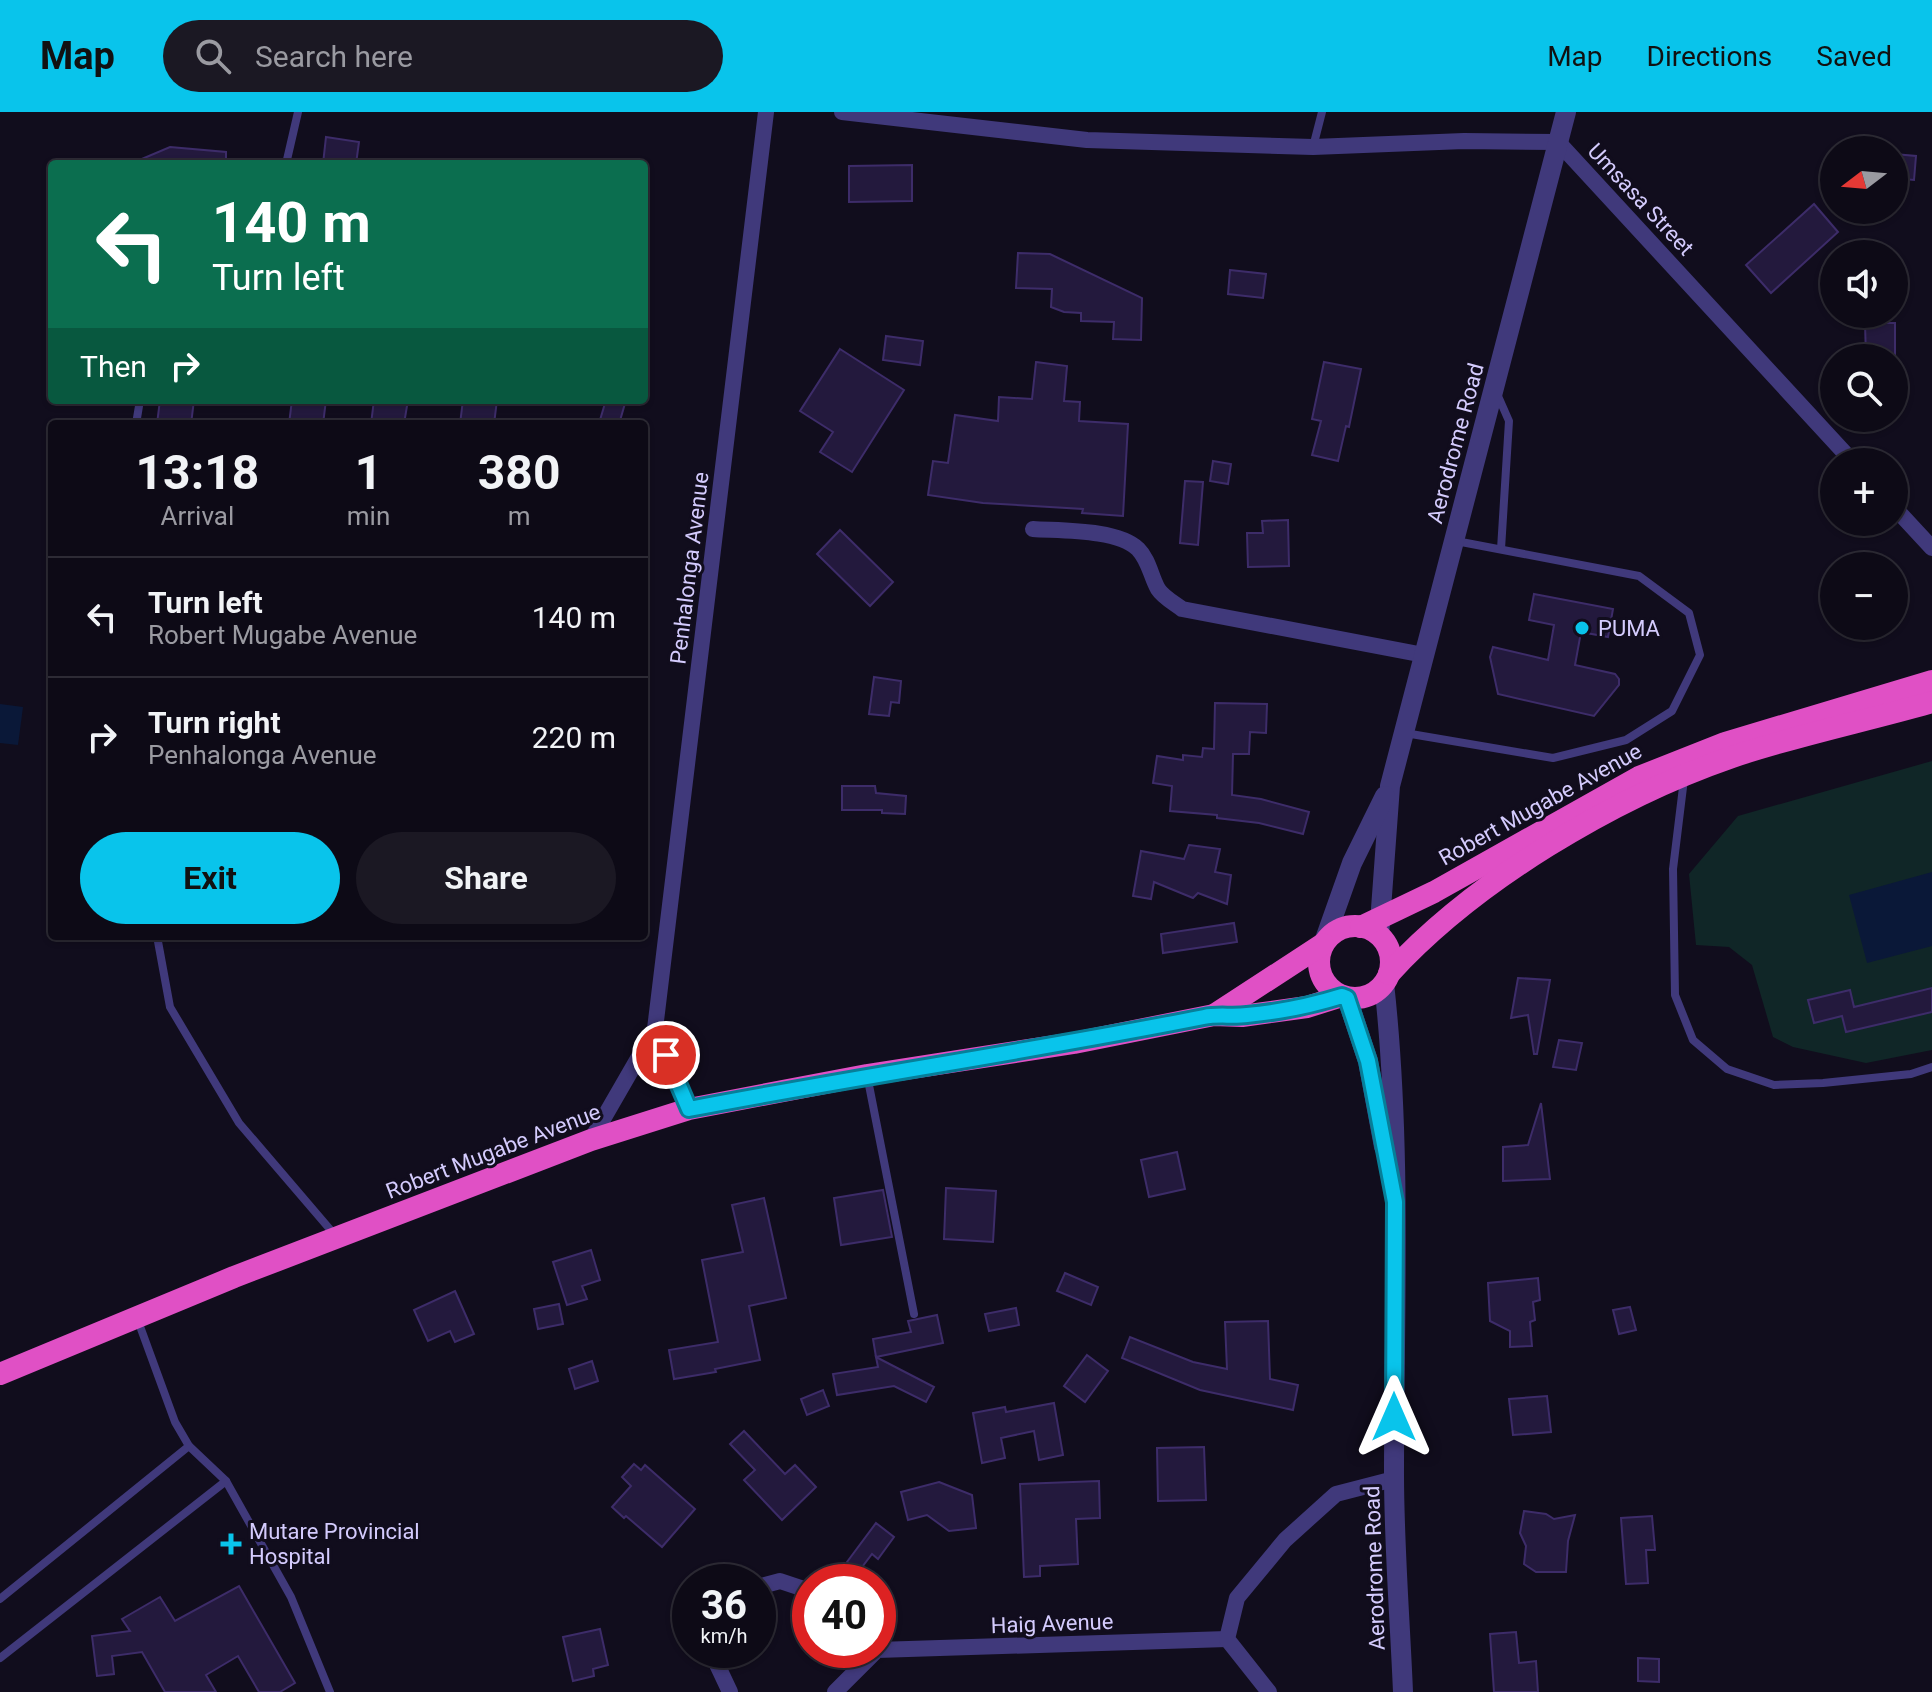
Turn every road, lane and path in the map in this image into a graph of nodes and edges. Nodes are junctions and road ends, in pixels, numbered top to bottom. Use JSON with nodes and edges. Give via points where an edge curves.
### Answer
{"nodes":[{"id":1,"x":298,"y":112,"type":"edge"},
{"id":2,"x":766,"y":112,"type":"edge"},
{"id":3,"x":842,"y":112,"type":"edge"},
{"id":4,"x":1322,"y":112,"type":"edge"},
{"id":5,"x":1566,"y":112,"type":"edge"},
{"id":6,"x":1558,"y":142,"type":"junction"},
{"id":7,"x":1313,"y":147,"type":"junction"},
{"id":8,"x":287,"y":160,"type":"edge"},
{"id":9,"x":1494,"y":388,"type":"junction"},
{"id":10,"x":1840,"y":448,"type":"edge"},
{"id":11,"x":1908,"y":522,"type":"edge"},
{"id":12,"x":1033,"y":529,"type":"dead end"},
{"id":13,"x":1454,"y":540,"type":"junction"},
{"id":14,"x":1932,"y":548,"type":"edge"},
{"id":15,"x":1501,"y":549,"type":"junction"},
{"id":16,"x":1424,"y":655,"type":"junction"},
{"id":17,"x":1932,"y":681,"type":"edge"},
{"id":18,"x":1932,"y":702,"type":"edge"},
{"id":19,"x":1404,"y":733,"type":"junction"},
{"id":20,"x":1684,"y":775,"type":"junction"},
{"id":21,"x":1390,"y":786,"type":"junction"},
{"id":22,"x":1373,"y":926,"type":"junction"},
{"id":23,"x":158,"y":940,"type":"edge"},
{"id":24,"x":1324,"y":943,"type":"junction"},
{"id":25,"x":1386,"y":978,"type":"junction"},
{"id":26,"x":1344,"y":997,"type":"junction"},
{"id":27,"x":1214,"y":1015,"type":"junction"},
{"id":28,"x":655,"y":1029,"type":"junction"},
{"id":29,"x":1932,"y":1067,"type":"edge"},
{"id":30,"x":867,"y":1075,"type":"junction"},
{"id":31,"x":689,"y":1109,"type":"junction"},
{"id":32,"x":591,"y":1140,"type":"junction"},
{"id":33,"x":1395,"y":1202,"type":"junction"},
{"id":34,"x":338,"y":1238,"type":"junction"},
{"id":35,"x":914,"y":1314,"type":"dead end"},
{"id":36,"x":137,"y":1318,"type":"junction"},
{"id":37,"x":0,"y":1374,"type":"edge"},
{"id":38,"x":189,"y":1446,"type":"junction"},
{"id":39,"x":1394,"y":1479,"type":"junction"},
{"id":40,"x":226,"y":1481,"type":"junction"},
{"id":41,"x":0,"y":1599,"type":"edge"},
{"id":42,"x":1227,"y":1639,"type":"junction"},
{"id":43,"x":896,"y":1649,"type":"edge"},
{"id":44,"x":0,"y":1658,"type":"edge"},
{"id":45,"x":719,"y":1668,"type":"edge"},
{"id":46,"x":859,"y":1668,"type":"edge"},
{"id":47,"x":330,"y":1692,"type":"edge"},
{"id":48,"x":730,"y":1692,"type":"edge"},
{"id":49,"x":835,"y":1692,"type":"edge"},
{"id":50,"x":1269,"y":1692,"type":"edge"},
{"id":51,"x":1403,"y":1692,"type":"edge"}],
"edges":[{"from":1,"to":8,"type":"lane"},
{"from":2,"to":28,"type":"street","name":"Penhalonga Avenue"},
{"from":3,"to":7,"type":"street","name":"Umsasa Street","via":[[1087,140]]},
{"from":4,"to":7,"type":"lane"},
{"from":5,"to":6,"type":"street","name":"Aerodrome Road"},
{"from":6,"to":7,"type":"street","name":"Umsasa Street"},
{"from":6,"to":9,"type":"street","name":"Aerodrome Road"},
{"from":6,"to":10,"type":"street","name":"Umsasa Street"},
{"from":9,"to":13,"type":"street","name":"Aerodrome Road"},
{"from":9,"to":15,"type":"lane","via":[[1509,421]]},
{"from":11,"to":14,"type":"street"},
{"from":12,"to":16,"type":"street","via":[[1116,538],[1138,549],[1159,592],[1182,609]]},
{"from":13,"to":15,"type":"lane"},
{"from":13,"to":16,"type":"street","name":"Aerodrome Road"},
{"from":15,"to":19,"type":"lane","via":[[1639,576],[1689,613],[1700,655],[1672,711],[1626,740],[1553,758]]},
{"from":16,"to":19,"type":"street","name":"Aerodrome Road"},
{"from":17,"to":22,"type":"highway","name":"Robert Mugabe Avenue","via":[[1725,743],[1639,777]]},
{"from":18,"to":20,"type":"highway","name":"Robert Mugabe Avenue"},
{"from":19,"to":21,"type":"street","name":"Aerodrome Road"},
{"from":20,"to":25,"type":"highway","name":"Robert Mugabe Avenue","via":[[1595,820],[1489,885],[1425,936]]},
{"from":20,"to":29,"type":"lane","via":[[1673,869],[1675,995],[1693,1040],[1727,1069],[1774,1085],[1911,1074]]},
{"from":21,"to":22,"type":"street","name":"Aerodrome Road"},
{"from":21,"to":24,"type":"street","name":"Aerodrome Road","via":[[1352,863]]},
{"from":22,"to":24,"type":"highway","via":[[1337,931]]},
{"from":22,"to":25,"type":"highway","via":[[1389,953]]},
{"from":23,"to":34,"type":"lane","via":[[170,1007],[223,1097],[239,1123]]},
{"from":24,"to":26,"type":"highway","via":[[1319,956],[1323,980]]},
{"from":24,"to":27,"type":"highway","name":"Robert Mugabe Avenue"},
{"from":25,"to":26,"type":"highway","via":[[1368,996]]},
{"from":25,"to":33,"type":"street","name":"Aerodrome Road"},
{"from":26,"to":27,"type":"highway","name":"Robert Mugabe Avenue","via":[[1282,1011]]},
{"from":26,"to":33,"type":"street","name":"Aerodrome Road","via":[[1368,1061]]},
{"from":27,"to":30,"type":"highway","name":"Robert Mugabe Avenue"},
{"from":28,"to":31,"type":"street","name":"Penhalonga Avenue"},
{"from":28,"to":32,"type":"street","name":"Penhalonga Avenue"},
{"from":30,"to":31,"type":"highway","name":"Robert Mugabe Avenue"},
{"from":30,"to":35,"type":"lane"},
{"from":31,"to":32,"type":"highway","name":"Robert Mugabe Avenue"},
{"from":32,"to":34,"type":"highway","name":"Robert Mugabe Avenue"},
{"from":33,"to":39,"type":"street","name":"Aerodrome Road"},
{"from":34,"to":36,"type":"highway","name":"Robert Mugabe Avenue"},
{"from":36,"to":37,"type":"highway","name":"Robert Mugabe Avenue"},
{"from":36,"to":38,"type":"lane"},
{"from":38,"to":40,"type":"lane"},
{"from":38,"to":41,"type":"lane"},
{"from":39,"to":42,"type":"street","via":[[1336,1494],[1285,1540],[1237,1598]]},
{"from":39,"to":51,"type":"street","name":"Aerodrome Road"},
{"from":40,"to":44,"type":"lane"},
{"from":40,"to":47,"type":"lane","via":[[291,1597]]},
{"from":42,"to":43,"type":"street","name":"Haig Avenue"},
{"from":42,"to":50,"type":"street"},
{"from":45,"to":48,"type":"street"},
{"from":46,"to":49,"type":"street","name":"Haig Avenue"}]}
